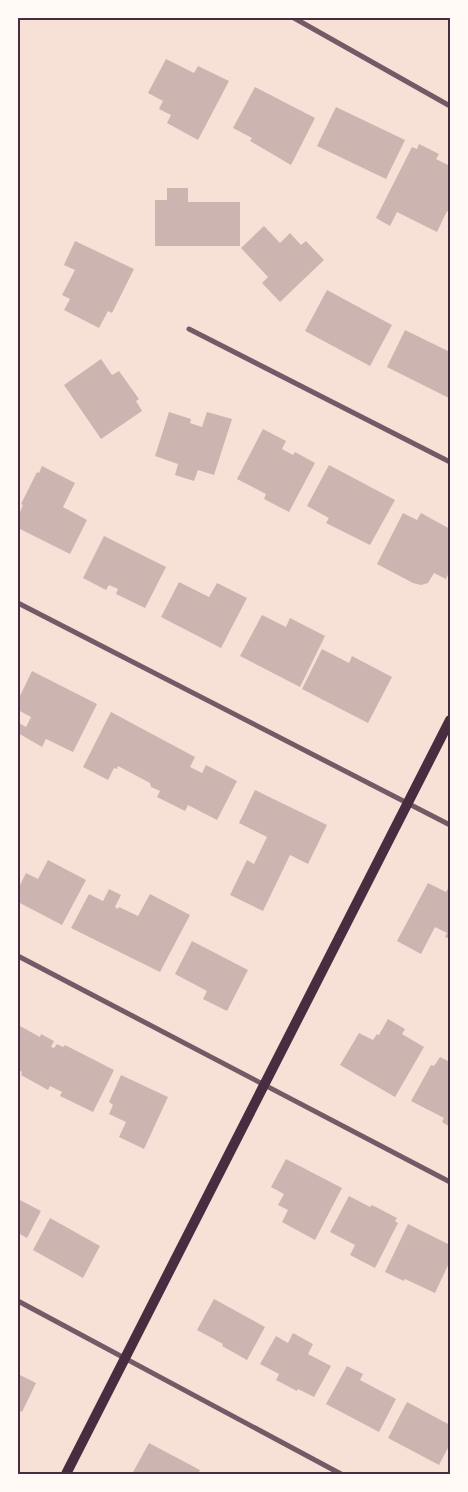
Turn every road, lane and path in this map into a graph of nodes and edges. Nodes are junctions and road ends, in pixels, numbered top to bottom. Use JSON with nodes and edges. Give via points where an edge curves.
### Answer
{"nodes":[{"id":1,"x":294,"y":18,"type":"edge"},
{"id":2,"x":450,"y":106,"type":"edge"},
{"id":3,"x":189,"y":329,"type":"dead end"},
{"id":4,"x":450,"y":462,"type":"edge"},
{"id":5,"x":18,"y":603,"type":"edge"},
{"id":6,"x":450,"y":720,"type":"edge"},
{"id":7,"x":408,"y":802,"type":"junction"},
{"id":8,"x":450,"y":825,"type":"edge"},
{"id":9,"x":18,"y":956,"type":"edge"},
{"id":10,"x":265,"y":1085,"type":"junction"},
{"id":11,"x":450,"y":1182,"type":"edge"},
{"id":12,"x":18,"y":1300,"type":"edge"},
{"id":13,"x":125,"y":1358,"type":"junction"},
{"id":14,"x":66,"y":1474,"type":"edge"},
{"id":15,"x":342,"y":1474,"type":"edge"}],
"edges":[{"from":1,"to":2,"type":"street"},
{"from":3,"to":4,"type":"street"},
{"from":5,"to":7,"type":"street"},
{"from":6,"to":7,"type":"main road"},
{"from":7,"to":8,"type":"street"},
{"from":7,"to":10,"type":"main road"},
{"from":9,"to":10,"type":"street"},
{"from":10,"to":11,"type":"street"},
{"from":10,"to":13,"type":"main road"},
{"from":12,"to":13,"type":"street"},
{"from":13,"to":14,"type":"main road"},
{"from":13,"to":15,"type":"street"}]}
